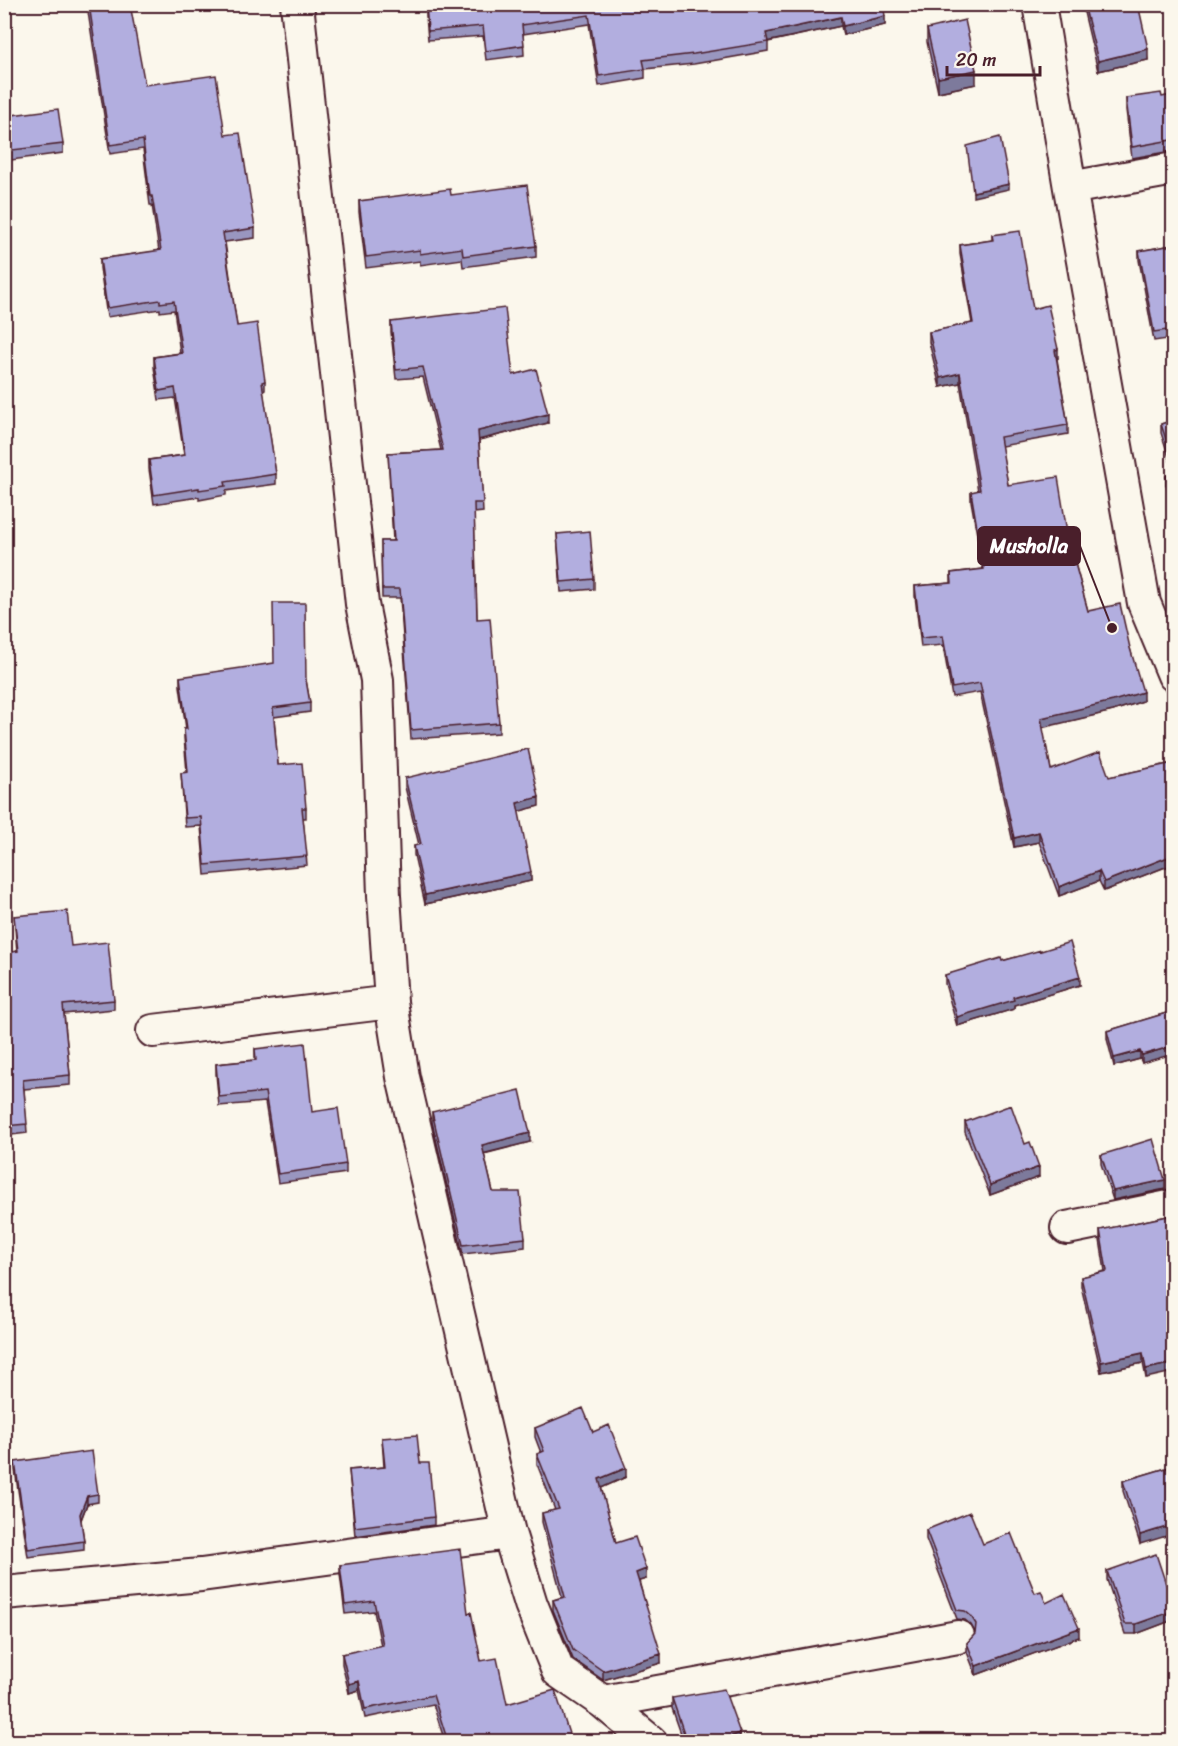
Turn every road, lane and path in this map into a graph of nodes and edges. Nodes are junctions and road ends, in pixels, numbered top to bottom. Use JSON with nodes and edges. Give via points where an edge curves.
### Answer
{"nodes":[{"id":1,"x":297,"y":4,"type":"edge"},
{"id":2,"x":1039,"y":4,"type":"edge"},
{"id":3,"x":1173,"y":169,"type":"edge"},
{"id":4,"x":1070,"y":188,"type":"junction"},
{"id":5,"x":1173,"y":675,"type":"edge"},
{"id":6,"x":391,"y":1002,"type":"junction"},
{"id":7,"x":153,"y":1030,"type":"dead end"},
{"id":8,"x":1173,"y":1206,"type":"edge"},
{"id":9,"x":1067,"y":1228,"type":"dead end"},
{"id":10,"x":509,"y":1533,"type":"junction"},
{"id":11,"x":4,"y":1593,"type":"edge"},
{"id":12,"x":958,"y":1637,"type":"dead end"},
{"id":13,"x":603,"y":1702,"type":"junction"},
{"id":14,"x":651,"y":1742,"type":"edge"}],
"edges":[{"from":1,"to":6,"type":"street","via":[[362,604],[377,680]]},
{"from":2,"to":4,"type":"street"},
{"from":3,"to":4,"type":"street"},
{"from":4,"to":5,"type":"street","via":[[1144,603]]},
{"from":6,"to":7,"type":"street"},
{"from":6,"to":10,"type":"street","via":[[423,1168]]},
{"from":8,"to":9,"type":"street"},
{"from":10,"to":11,"type":"street","via":[[201,1575]]},
{"from":10,"to":13,"type":"street","via":[[531,1604],[558,1671]]},
{"from":12,"to":13,"type":"street"},
{"from":13,"to":14,"type":"street"}]}
